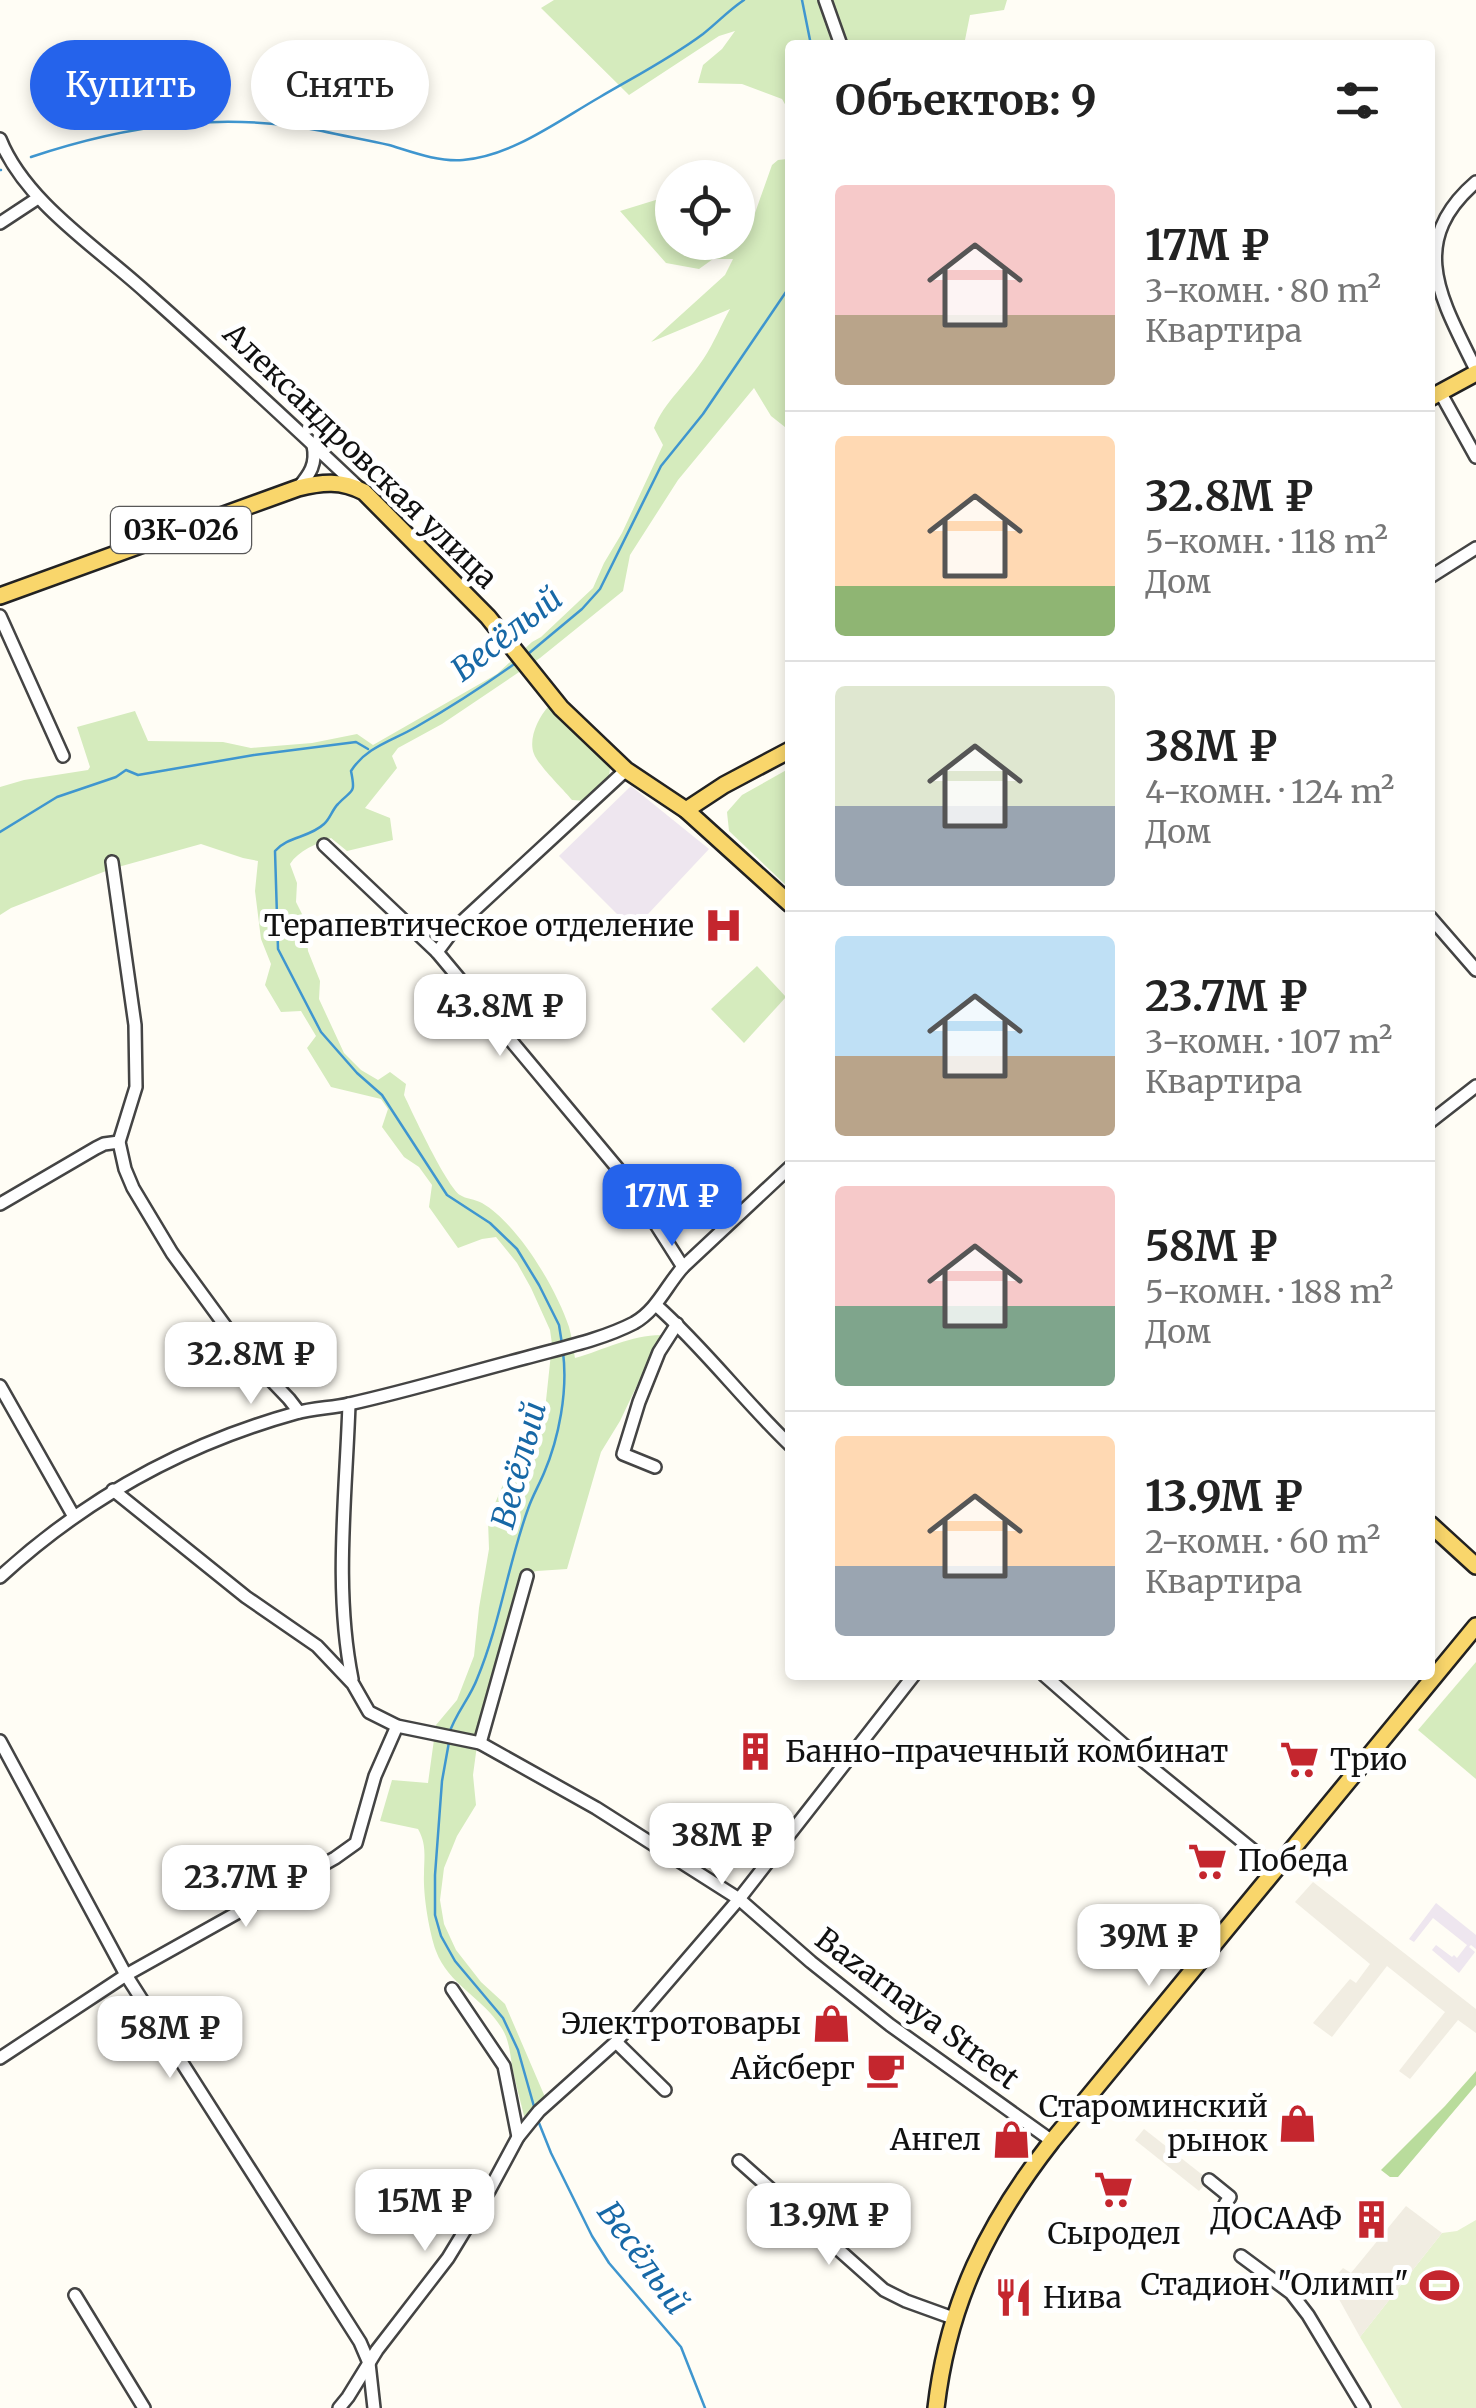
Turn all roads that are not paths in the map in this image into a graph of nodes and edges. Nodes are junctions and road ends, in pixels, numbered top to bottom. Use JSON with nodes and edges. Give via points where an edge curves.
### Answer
{"nodes":[{"id":1,"x":825,"y":0,"type":"edge"},
{"id":2,"x":839,"y":40,"type":"edge"},
{"id":3,"x":0,"y":139,"type":"edge"},
{"id":4,"x":1476,"y":182,"type":"edge"},
{"id":5,"x":38,"y":198,"type":"junction"},
{"id":6,"x":0,"y":223,"type":"edge"},
{"id":7,"x":1435,"y":248,"type":"edge"},
{"id":8,"x":1435,"y":274,"type":"edge"},
{"id":9,"x":1476,"y":371,"type":"edge"},
{"id":10,"x":1435,"y":395,"type":"edge"},
{"id":11,"x":312,"y":445,"type":"junction"},
{"id":12,"x":1476,"y":457,"type":"edge"},
{"id":13,"x":298,"y":488,"type":"junction"},
{"id":14,"x":364,"y":492,"type":"junction"},
{"id":15,"x":1476,"y":548,"type":"edge"},
{"id":16,"x":1435,"y":574,"type":"edge"},
{"id":17,"x":0,"y":596,"type":"edge"},
{"id":18,"x":0,"y":616,"type":"edge"},
{"id":19,"x":785,"y":753,"type":"edge"},
{"id":20,"x":64,"y":756,"type":"dead end"},
{"id":21,"x":626,"y":770,"type":"junction"},
{"id":22,"x":686,"y":810,"type":"junction"},
{"id":23,"x":324,"y":844,"type":"dead end"},
{"id":24,"x":112,"y":862,"type":"dead end"},
{"id":25,"x":785,"y":899,"type":"edge"},
{"id":26,"x":1435,"y":923,"type":"edge"},
{"id":27,"x":437,"y":952,"type":"junction"},
{"id":28,"x":1476,"y":970,"type":"edge"},
{"id":29,"x":1476,"y":1086,"type":"edge"},
{"id":30,"x":1435,"y":1118,"type":"edge"},
{"id":31,"x":119,"y":1142,"type":"junction"},
{"id":32,"x":785,"y":1172,"type":"edge"},
{"id":33,"x":0,"y":1204,"type":"edge"},
{"id":34,"x":683,"y":1267,"type":"junction"},
{"id":35,"x":657,"y":1306,"type":"junction"},
{"id":36,"x":677,"y":1324,"type":"junction"},
{"id":37,"x":0,"y":1386,"type":"edge"},
{"id":38,"x":349,"y":1404,"type":"junction"},
{"id":39,"x":299,"y":1412,"type":"junction"},
{"id":40,"x":785,"y":1440,"type":"edge"},
{"id":41,"x":655,"y":1468,"type":"dead end"},
{"id":42,"x":113,"y":1490,"type":"junction"},
{"id":43,"x":74,"y":1516,"type":"junction"},
{"id":44,"x":1435,"y":1529,"type":"edge"},
{"id":45,"x":1476,"y":1566,"type":"edge"},
{"id":46,"x":527,"y":1576,"type":"dead end"},
{"id":47,"x":0,"y":1577,"type":"edge"},
{"id":48,"x":1476,"y":1626,"type":"edge"},
{"id":49,"x":344,"y":1642,"type":"junction"},
{"id":50,"x":327,"y":1654,"type":"junction"},
{"id":51,"x":1435,"y":1675,"type":"edge"},
{"id":52,"x":910,"y":1680,"type":"edge"},
{"id":53,"x":1050,"y":1680,"type":"edge"},
{"id":54,"x":1431,"y":1680,"type":"edge"},
{"id":55,"x":353,"y":1684,"type":"junction"},
{"id":56,"x":397,"y":1726,"type":"junction"},
{"id":57,"x":0,"y":1741,"type":"edge"},
{"id":58,"x":480,"y":1743,"type":"junction"},
{"id":59,"x":1275,"y":1868,"type":"junction"},
{"id":60,"x":739,"y":1899,"type":"junction"},
{"id":61,"x":126,"y":1975,"type":"junction"},
{"id":62,"x":452,"y":1989,"type":"dead end"},
{"id":63,"x":616,"y":2042,"type":"junction"},
{"id":64,"x":0,"y":2058,"type":"edge"},
{"id":65,"x":664,"y":2090,"type":"dead end"},
{"id":66,"x":518,"y":2137,"type":"junction"},
{"id":67,"x":1052,"y":2141,"type":"junction"},
{"id":68,"x":739,"y":2162,"type":"dead end"},
{"id":69,"x":1208,"y":2180,"type":"dead end"},
{"id":70,"x":1225,"y":2204,"type":"dead end"},
{"id":71,"x":1239,"y":2259,"type":"dead end"},
{"id":72,"x":75,"y":2295,"type":"dead end"},
{"id":73,"x":953,"y":2318,"type":"junction"},
{"id":74,"x":369,"y":2363,"type":"junction"},
{"id":75,"x":144,"y":2408,"type":"edge"},
{"id":76,"x":340,"y":2408,"type":"edge"},
{"id":77,"x":374,"y":2408,"type":"edge"},
{"id":78,"x":936,"y":2408,"type":"edge"},
{"id":79,"x":1364,"y":2408,"type":"edge"}],
"edges":[{"from":1,"to":2,"type":"street"},
{"from":3,"to":5,"type":"street","name":"Александровская улица"},
{"from":4,"to":7,"type":"street","via":[[1456,198]]},
{"from":5,"to":6,"type":"street"},
{"from":5,"to":11,"type":"street","name":"Александровская улица"},
{"from":8,"to":9,"type":"street"},
{"from":9,"to":10,"type":"main road"},
{"from":10,"to":12,"type":"street"},
{"from":11,"to":13,"type":"street","via":[[314,464]]},
{"from":11,"to":14,"type":"street","name":"Александровская улица"},
{"from":13,"to":14,"type":"main road","number":"03К-026","via":[[333,482]]},
{"from":13,"to":17,"type":"main road","number":"03К-026"},
{"from":14,"to":21,"type":"main road","name":"Александровская улица"},
{"from":15,"to":16,"type":"street"},
{"from":18,"to":20,"type":"street"},
{"from":19,"to":22,"type":"main road"},
{"from":21,"to":22,"type":"main road","name":"Александровская улица"},
{"from":21,"to":27,"type":"street"},
{"from":22,"to":25,"type":"main road","name":"Александровская улица"},
{"from":23,"to":27,"type":"street"},
{"from":24,"to":31,"type":"street","via":[[136,1025],[136,1087]]},
{"from":26,"to":28,"type":"street"},
{"from":27,"to":34,"type":"street","via":[[630,1182]]},
{"from":29,"to":30,"type":"street"},
{"from":31,"to":33,"type":"street","via":[[96,1148]]},
{"from":31,"to":39,"type":"street","via":[[133,1188],[172,1254],[245,1353]]},
{"from":32,"to":34,"type":"street"},
{"from":34,"to":35,"type":"street"},
{"from":35,"to":36,"type":"street"},
{"from":35,"to":38,"type":"street","via":[[634,1322],[562,1348]]},
{"from":36,"to":40,"type":"street"},
{"from":36,"to":41,"type":"street","via":[[659,1352],[623,1454]]},
{"from":37,"to":43,"type":"street"},
{"from":38,"to":39,"type":"street"},
{"from":38,"to":49,"type":"street"},
{"from":39,"to":42,"type":"street","via":[[232,1434]]},
{"from":42,"to":43,"type":"street"},
{"from":42,"to":50,"type":"street","name":"Bazarnaya Street"},
{"from":43,"to":47,"type":"street"},
{"from":44,"to":45,"type":"main road"},
{"from":46,"to":58,"type":"street"},
{"from":48,"to":51,"type":"main road"},
{"from":49,"to":50,"type":"street","via":[[340,1652]]},
{"from":49,"to":55,"type":"street"},
{"from":50,"to":55,"type":"street","name":"Bazarnaya Street"},
{"from":52,"to":60,"type":"street"},
{"from":53,"to":59,"type":"street"},
{"from":54,"to":59,"type":"main road"},
{"from":55,"to":56,"type":"street","name":"Bazarnaya Street","via":[[369,1712]]},
{"from":56,"to":58,"type":"street","name":"Bazarnaya Street"},
{"from":56,"to":61,"type":"street","via":[[356,1842]]},
{"from":57,"to":61,"type":"street"},
{"from":58,"to":60,"type":"street","name":"Bazarnaya Street"},
{"from":59,"to":67,"type":"main road"},
{"from":60,"to":63,"type":"street"},
{"from":60,"to":67,"type":"street","name":"Bazarnaya Street","via":[[890,2025]]},
{"from":61,"to":64,"type":"street"},
{"from":61,"to":74,"type":"street"},
{"from":62,"to":66,"type":"street","via":[[504,2066]]},
{"from":63,"to":65,"type":"street"},
{"from":63,"to":66,"type":"street"},
{"from":66,"to":74,"type":"street","via":[[448,2258]]},
{"from":67,"to":73,"type":"main road","via":[[1002,2211]]},
{"from":68,"to":73,"type":"street","via":[[884,2290]]},
{"from":69,"to":70,"type":"street","via":[[1230,2197]]},
{"from":71,"to":79,"type":"street","via":[[1291,2293]]},
{"from":72,"to":75,"type":"street"},
{"from":73,"to":78,"type":"main road"},
{"from":74,"to":76,"type":"street"},
{"from":74,"to":77,"type":"street"}]}
